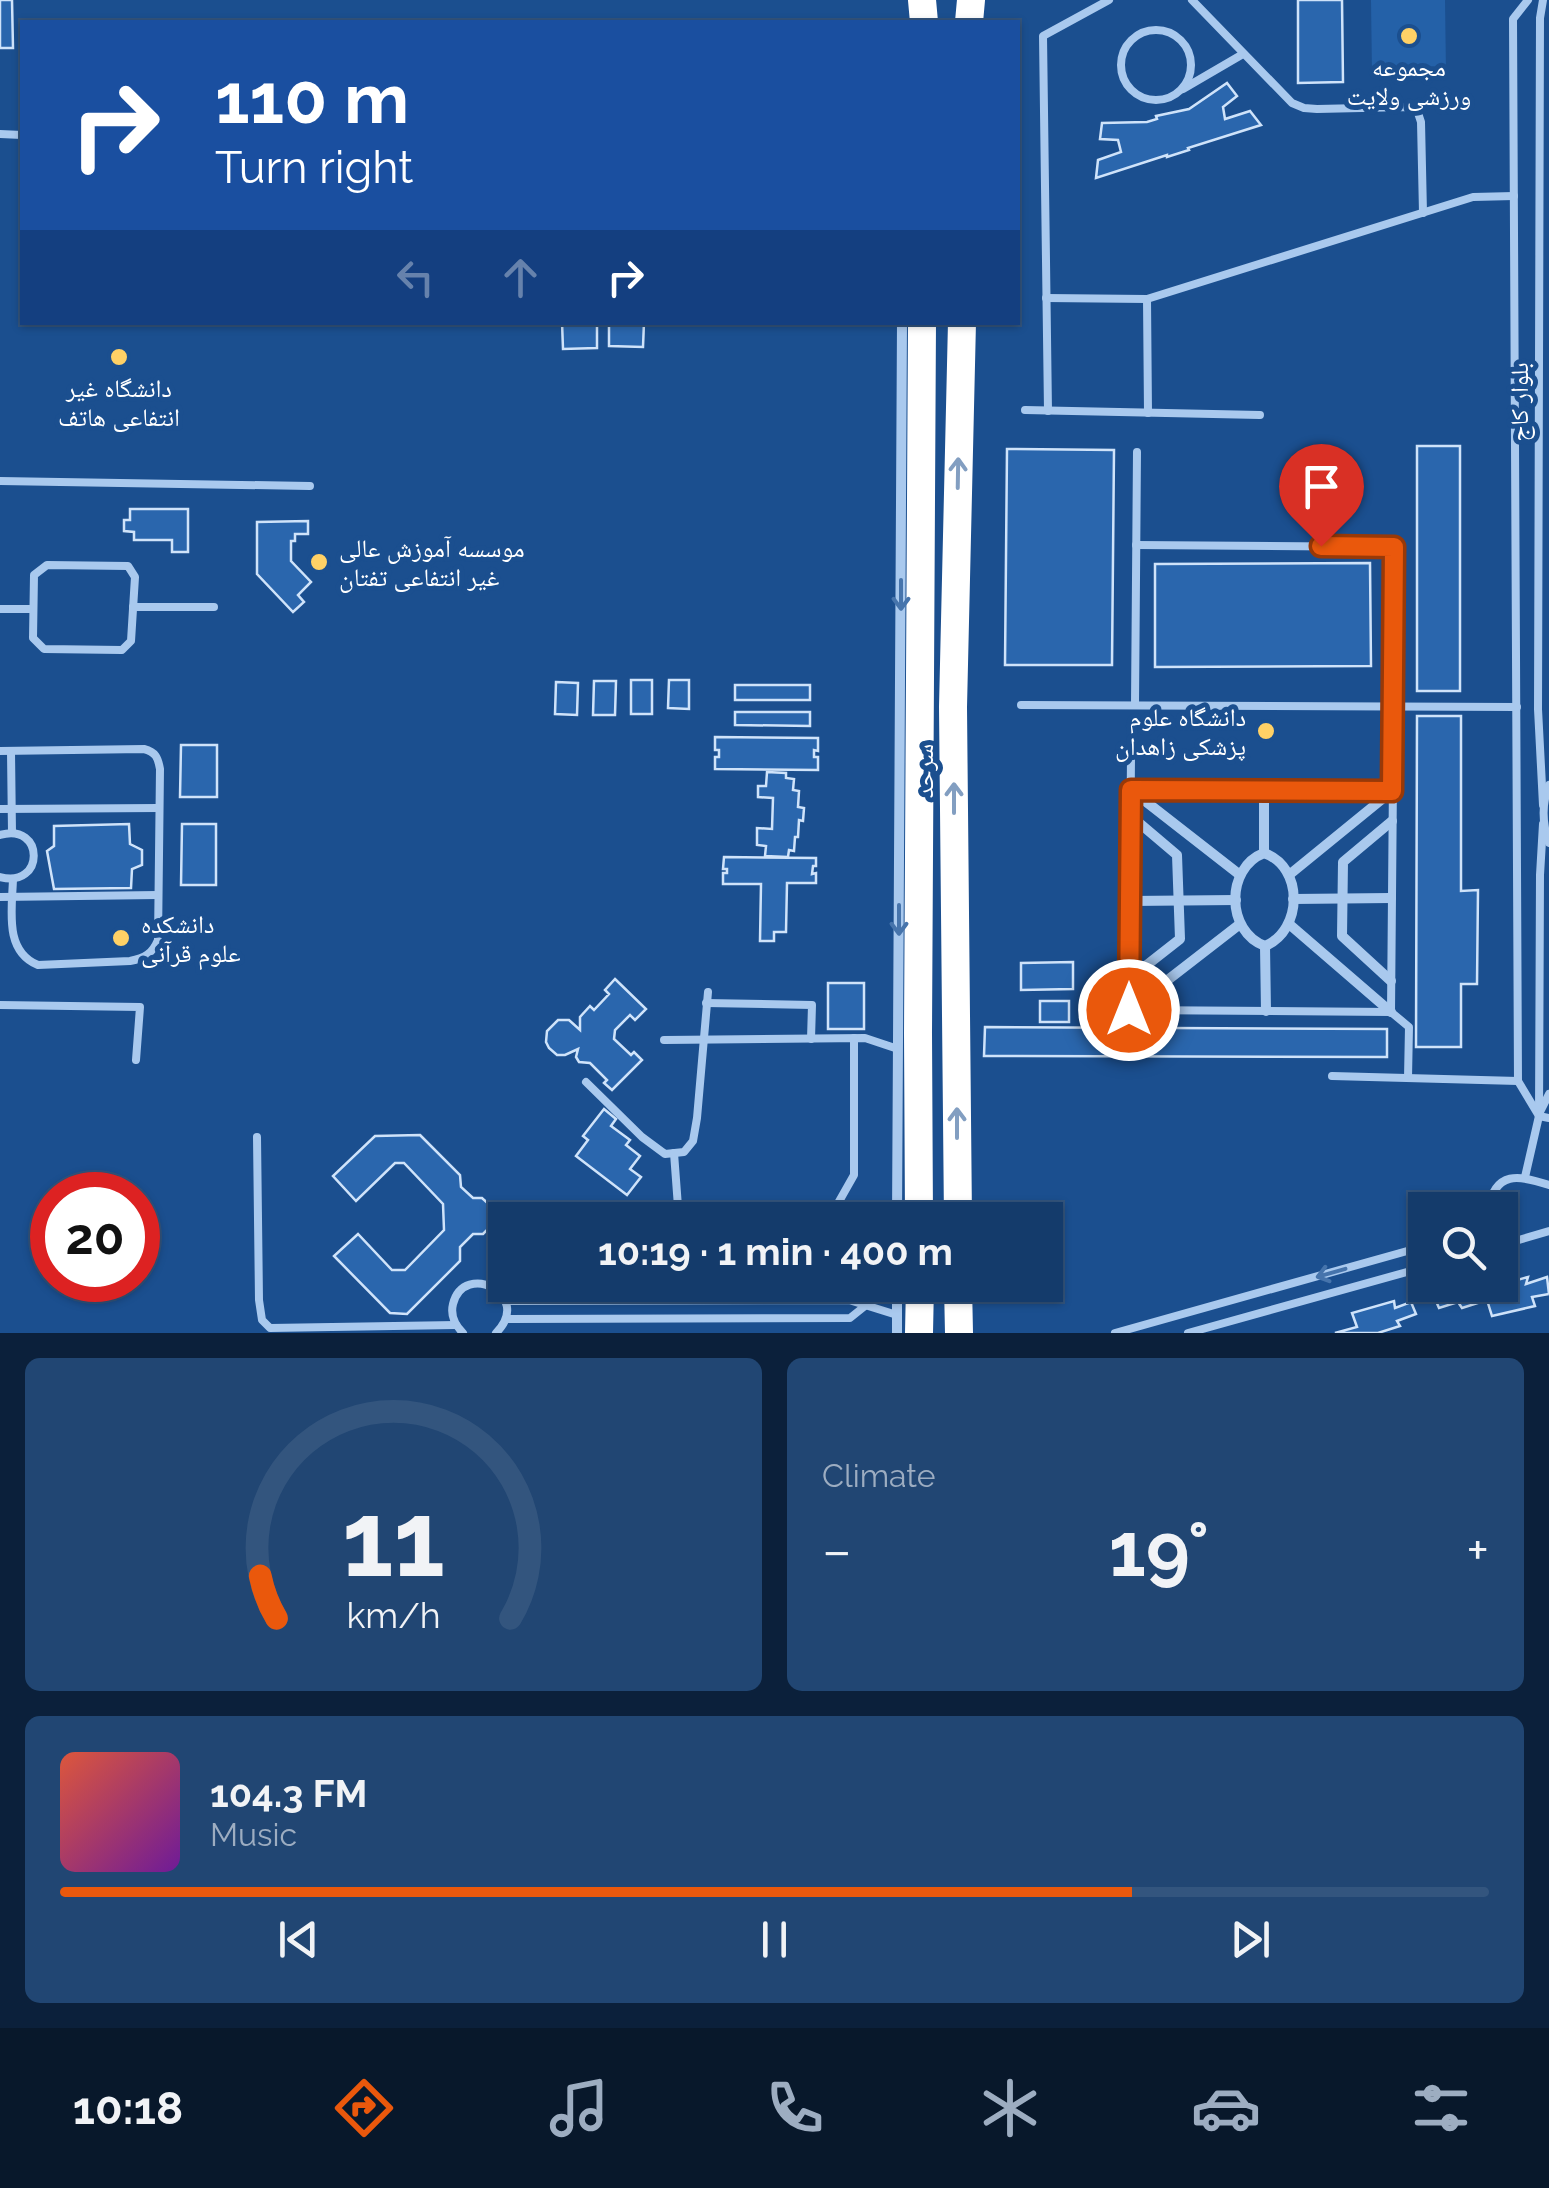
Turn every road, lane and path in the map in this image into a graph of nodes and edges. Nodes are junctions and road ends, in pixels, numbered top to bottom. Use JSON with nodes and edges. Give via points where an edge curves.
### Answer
{"nodes":[{"id":1,"x":1109,"y":0,"type":"edge"},
{"id":2,"x":1192,"y":0,"type":"edge"},
{"id":3,"x":1528,"y":0,"type":"edge"},
{"id":4,"x":1543,"y":0,"type":"edge"},
{"id":5,"x":1243,"y":54,"type":"junction"},
{"id":6,"x":1180,"y":91,"type":"junction"},
{"id":7,"x":1514,"y":196,"type":"junction"},
{"id":8,"x":1423,"y":212,"type":"junction"},
{"id":9,"x":1046,"y":298,"type":"junction"},
{"id":10,"x":1147,"y":298,"type":"junction"},
{"id":11,"x":902,"y":325,"type":"edge"},
{"id":12,"x":922,"y":325,"type":"edge"},
{"id":13,"x":962,"y":325,"type":"edge"},
{"id":14,"x":1025,"y":410,"type":"dead end"},
{"id":15,"x":1048,"y":411,"type":"junction"},
{"id":16,"x":1148,"y":413,"type":"junction"},
{"id":17,"x":1260,"y":415,"type":"dead end"},
{"id":18,"x":1137,"y":452,"type":"dead end"},
{"id":19,"x":0,"y":481,"type":"edge"},
{"id":20,"x":310,"y":486,"type":"dead end"},
{"id":21,"x":1136,"y":546,"type":"junction"},
{"id":22,"x":133,"y":606,"type":"junction"},
{"id":23,"x":214,"y":607,"type":"dead end"},
{"id":24,"x":33,"y":609,"type":"junction"},
{"id":25,"x":0,"y":610,"type":"edge"},
{"id":26,"x":1538,"y":646,"type":"junction"},
{"id":27,"x":1549,"y":648,"type":"edge"},
{"id":28,"x":1021,"y":705,"type":"dead end"},
{"id":29,"x":1135,"y":705,"type":"junction"},
{"id":30,"x":1393,"y":707,"type":"junction"},
{"id":31,"x":1517,"y":707,"type":"junction"},
{"id":32,"x":0,"y":752,"type":"edge"},
{"id":33,"x":11,"y":752,"type":"junction"},
{"id":34,"x":1131,"y":756,"type":"dead end"},
{"id":35,"x":1549,"y":785,"type":"edge"},
{"id":36,"x":1131,"y":790,"type":"junction"},
{"id":37,"x":1264,"y":790,"type":"junction"},
{"id":38,"x":1392,"y":791,"type":"junction"},
{"id":39,"x":1543,"y":805,"type":"junction"},
{"id":40,"x":159,"y":808,"type":"junction"},
{"id":41,"x":0,"y":809,"type":"edge"},
{"id":42,"x":12,"y":809,"type":"junction"},
{"id":43,"x":1131,"y":816,"type":"junction"},
{"id":44,"x":1392,"y":822,"type":"junction"},
{"id":45,"x":1543,"y":824,"type":"junction"},
{"id":46,"x":12,"y":832,"type":"junction"},
{"id":47,"x":0,"y":834,"type":"edge"},
{"id":48,"x":1549,"y":844,"type":"edge"},
{"id":49,"x":1264,"y":853,"type":"junction"},
{"id":50,"x":1289,"y":875,"type":"junction"},
{"id":51,"x":0,"y":876,"type":"edge"},
{"id":52,"x":1240,"y":876,"type":"junction"},
{"id":53,"x":13,"y":879,"type":"junction"},
{"id":54,"x":158,"y":895,"type":"junction"},
{"id":55,"x":0,"y":897,"type":"edge"},
{"id":56,"x":12,"y":897,"type":"junction"},
{"id":57,"x":1342,"y":898,"type":"junction"},
{"id":58,"x":1391,"y":898,"type":"junction"},
{"id":59,"x":1293,"y":899,"type":"junction"},
{"id":60,"x":1236,"y":900,"type":"junction"},
{"id":61,"x":1130,"y":901,"type":"junction"},
{"id":62,"x":1178,"y":901,"type":"junction"},
{"id":63,"x":1240,"y":924,"type":"junction"},
{"id":64,"x":1290,"y":924,"type":"junction"},
{"id":65,"x":1265,"y":946,"type":"junction"},
{"id":66,"x":1130,"y":979,"type":"junction"},
{"id":67,"x":1391,"y":981,"type":"junction"},
{"id":68,"x":708,"y":992,"type":"dead end"},
{"id":69,"x":706,"y":1003,"type":"junction"},
{"id":70,"x":0,"y":1005,"type":"edge"},
{"id":71,"x":1129,"y":1010,"type":"junction"},
{"id":72,"x":1266,"y":1011,"type":"junction"},
{"id":73,"x":1391,"y":1012,"type":"junction"},
{"id":74,"x":810,"y":1038,"type":"junction"},
{"id":75,"x":854,"y":1038,"type":"junction"},
{"id":76,"x":664,"y":1040,"type":"dead end"},
{"id":77,"x":703,"y":1040,"type":"junction"},
{"id":78,"x":898,"y":1050,"type":"junction"},
{"id":79,"x":136,"y":1060,"type":"dead end"},
{"id":80,"x":1518,"y":1064,"type":"junction"},
{"id":81,"x":1539,"y":1066,"type":"junction"},
{"id":82,"x":1332,"y":1076,"type":"dead end"},
{"id":83,"x":1408,"y":1078,"type":"junction"},
{"id":84,"x":1518,"y":1081,"type":"junction"},
{"id":85,"x":586,"y":1082,"type":"dead end"},
{"id":86,"x":1549,"y":1094,"type":"edge"},
{"id":87,"x":1538,"y":1116,"type":"junction"},
{"id":88,"x":1549,"y":1118,"type":"edge"},
{"id":89,"x":257,"y":1137,"type":"dead end"},
{"id":90,"x":674,"y":1153,"type":"junction"},
{"id":91,"x":1525,"y":1177,"type":"junction"},
{"id":92,"x":1549,"y":1185,"type":"edge"},
{"id":93,"x":1497,"y":1192,"type":"edge"},
{"id":94,"x":678,"y":1202,"type":"edge"},
{"id":95,"x":839,"y":1202,"type":"edge"},
{"id":96,"x":898,"y":1202,"type":"edge"},
{"id":97,"x":920,"y":1202,"type":"edge"},
{"id":98,"x":958,"y":1202,"type":"edge"},
{"id":99,"x":1549,"y":1230,"type":"edge"},
{"id":100,"x":1518,"y":1240,"type":"edge"},
{"id":101,"x":1408,"y":1251,"type":"edge"},
{"id":102,"x":1376,"y":1260,"type":"junction"},
{"id":103,"x":1408,"y":1271,"type":"edge"},
{"id":104,"x":1381,"y":1279,"type":"junction"},
{"id":105,"x":488,"y":1285,"type":"edge"},
{"id":106,"x":506,"y":1302,"type":"edge"},
{"id":107,"x":854,"y":1302,"type":"edge"},
{"id":108,"x":958,"y":1302,"type":"edge"},
{"id":109,"x":865,"y":1306,"type":"junction"},
{"id":110,"x":506,"y":1319,"type":"junction"},
{"id":111,"x":908,"y":1324,"type":"edge"},
{"id":112,"x":456,"y":1325,"type":"junction"},
{"id":113,"x":463,"y":1333,"type":"edge"},
{"id":114,"x":496,"y":1333,"type":"edge"},
{"id":115,"x":897,"y":1333,"type":"edge"},
{"id":116,"x":958,"y":1333,"type":"edge"},
{"id":117,"x":1115,"y":1333,"type":"edge"},
{"id":118,"x":1188,"y":1333,"type":"edge"}],
"edges":[{"from":1,"to":9,"type":"lane","via":[[1043,36]]},
{"from":2,"to":5,"type":"lane"},
{"from":3,"to":7,"type":"lane","via":[[1513,19]]},
{"from":4,"to":26,"type":"lane","name":"بلوار کاج"},
{"from":5,"to":6,"type":"lane"},
{"from":5,"to":8,"type":"lane","via":[[1304,108],[1414,110],[1421,122]]},
{"from":6,"to":6,"type":"lane","via":[[1192,67],[1182,41],[1158,29],[1132,38],[1120,63],[1129,88],[1154,100]]},
{"from":7,"to":8,"type":"lane","via":[[1473,197]]},
{"from":7,"to":31,"type":"lane"},
{"from":8,"to":10,"type":"lane"},
{"from":9,"to":10,"type":"lane"},
{"from":9,"to":15,"type":"lane"},
{"from":10,"to":16,"type":"lane"},
{"from":11,"to":78,"type":"street","one_way":true},
{"from":12,"to":97,"type":"highway","name":"سرحد"},
{"from":98,"to":13,"type":"highway","name":"سرحد","one_way":true,"via":[[954,706]]},
{"from":14,"to":15,"type":"lane"},
{"from":15,"to":16,"type":"lane"},
{"from":16,"to":17,"type":"lane"},
{"from":18,"to":21,"type":"lane"},
{"from":19,"to":20,"type":"lane"},
{"from":21,"to":29,"type":"lane"},
{"from":21,"to":30,"type":"lane","via":[[1394,547]]},
{"from":22,"to":23,"type":"lane"},
{"from":22,"to":24,"type":"lane","via":[[131,641],[122,650],[44,648],[33,638]]},
{"from":22,"to":24,"type":"lane","via":[[135,577],[128,566],[47,565],[34,575]]},
{"from":24,"to":25,"type":"lane"},
{"from":26,"to":27,"type":"lane"},
{"from":26,"to":39,"type":"lane","name":"بلوار کاج"},
{"from":28,"to":29,"type":"lane"},
{"from":29,"to":30,"type":"lane"},
{"from":30,"to":31,"type":"lane"},
{"from":30,"to":38,"type":"lane"},
{"from":31,"to":80,"type":"lane"},
{"from":32,"to":33,"type":"lane"},
{"from":33,"to":40,"type":"lane","via":[[152,752],[160,770]]},
{"from":33,"to":42,"type":"lane"},
{"from":34,"to":36,"type":"lane"},
{"from":35,"to":39,"type":"lane"},
{"from":36,"to":37,"type":"lane"},
{"from":36,"to":43,"type":"lane"},
{"from":36,"to":52,"type":"street"},
{"from":37,"to":38,"type":"lane"},
{"from":37,"to":49,"type":"street"},
{"from":38,"to":44,"type":"lane"},
{"from":38,"to":50,"type":"street"},
{"from":39,"to":45,"type":"lane"},
{"from":40,"to":42,"type":"lane"},
{"from":40,"to":54,"type":"lane"},
{"from":41,"to":42,"type":"lane"},
{"from":42,"to":46,"type":"lane"},
{"from":43,"to":61,"type":"lane"},
{"from":43,"to":62,"type":"street","via":[[1177,855]]},
{"from":44,"to":57,"type":"street","via":[[1343,862]]},
{"from":44,"to":58,"type":"lane"},
{"from":45,"to":48,"type":"lane"},
{"from":45,"to":81,"type":"lane"},
{"from":46,"to":47,"type":"lane"},
{"from":46,"to":53,"type":"lane","via":[[31,844],[34,859],[27,873]]},
{"from":49,"to":50,"type":"street"},
{"from":49,"to":52,"type":"street"},
{"from":50,"to":59,"type":"street"},
{"from":51,"to":53,"type":"lane"},
{"from":52,"to":60,"type":"street"},
{"from":53,"to":56,"type":"lane"},
{"from":54,"to":56,"type":"lane"},
{"from":54,"to":56,"type":"lane","via":[[158,940],[144,958],[38,966],[18,950]]},
{"from":55,"to":56,"type":"lane"},
{"from":57,"to":58,"type":"street"},
{"from":57,"to":59,"type":"street"},
{"from":57,"to":67,"type":"street","via":[[1342,936]]},
{"from":58,"to":67,"type":"lane"},
{"from":59,"to":64,"type":"street"},
{"from":60,"to":62,"type":"street"},
{"from":60,"to":63,"type":"street"},
{"from":61,"to":62,"type":"street"},
{"from":61,"to":66,"type":"lane"},
{"from":62,"to":66,"type":"street","via":[[1180,939]]},
{"from":63,"to":65,"type":"street"},
{"from":63,"to":71,"type":"street"},
{"from":64,"to":65,"type":"street"},
{"from":64,"to":73,"type":"street"},
{"from":65,"to":72,"type":"street"},
{"from":66,"to":71,"type":"lane"},
{"from":67,"to":73,"type":"lane"},
{"from":68,"to":69,"type":"lane"},
{"from":69,"to":74,"type":"lane","via":[[812,1004]]},
{"from":69,"to":77,"type":"lane"},
{"from":70,"to":79,"type":"lane","via":[[140,1007]]},
{"from":71,"to":72,"type":"lane"},
{"from":72,"to":73,"type":"lane"},
{"from":73,"to":83,"type":"lane","via":[[1409,1027]]},
{"from":74,"to":75,"type":"lane"},
{"from":74,"to":77,"type":"lane"},
{"from":75,"to":78,"type":"lane"},
{"from":75,"to":95,"type":"lane","via":[[854,1175]]},
{"from":76,"to":77,"type":"lane"},
{"from":77,"to":90,"type":"lane","via":[[693,1141]]},
{"from":78,"to":96,"type":"street"},
{"from":80,"to":81,"type":"lane"},
{"from":80,"to":84,"type":"lane"},
{"from":81,"to":87,"type":"lane"},
{"from":82,"to":83,"type":"lane"},
{"from":83,"to":84,"type":"lane"},
{"from":84,"to":87,"type":"lane"},
{"from":85,"to":90,"type":"lane","via":[[642,1138]]},
{"from":86,"to":87,"type":"lane"},
{"from":87,"to":88,"type":"lane"},
{"from":87,"to":91,"type":"lane"},
{"from":89,"to":112,"type":"lane","via":[[259,1300],[270,1328]]},
{"from":90,"to":94,"type":"lane"},
{"from":91,"to":92,"type":"lane"},
{"from":91,"to":93,"type":"lane","via":[[1502,1183]]},
{"from":99,"to":100,"type":"lane"},
{"from":101,"to":102,"type":"lane"},
{"from":102,"to":104,"type":"lane"},
{"from":102,"to":117,"type":"lane","one_way":true},
{"from":103,"to":104,"type":"lane"},
{"from":104,"to":118,"type":"lane"},
{"from":105,"to":112,"type":"lane","via":[[467,1286],[454,1299]]},
{"from":106,"to":110,"type":"lane"},
{"from":107,"to":109,"type":"lane"},
{"from":108,"to":116,"type":"highway"},
{"from":109,"to":110,"type":"lane","via":[[850,1318]]},
{"from":109,"to":111,"type":"lane"},
{"from":110,"to":114,"type":"lane"},
{"from":111,"to":115,"type":"street"},
{"from":112,"to":113,"type":"lane"}]}
